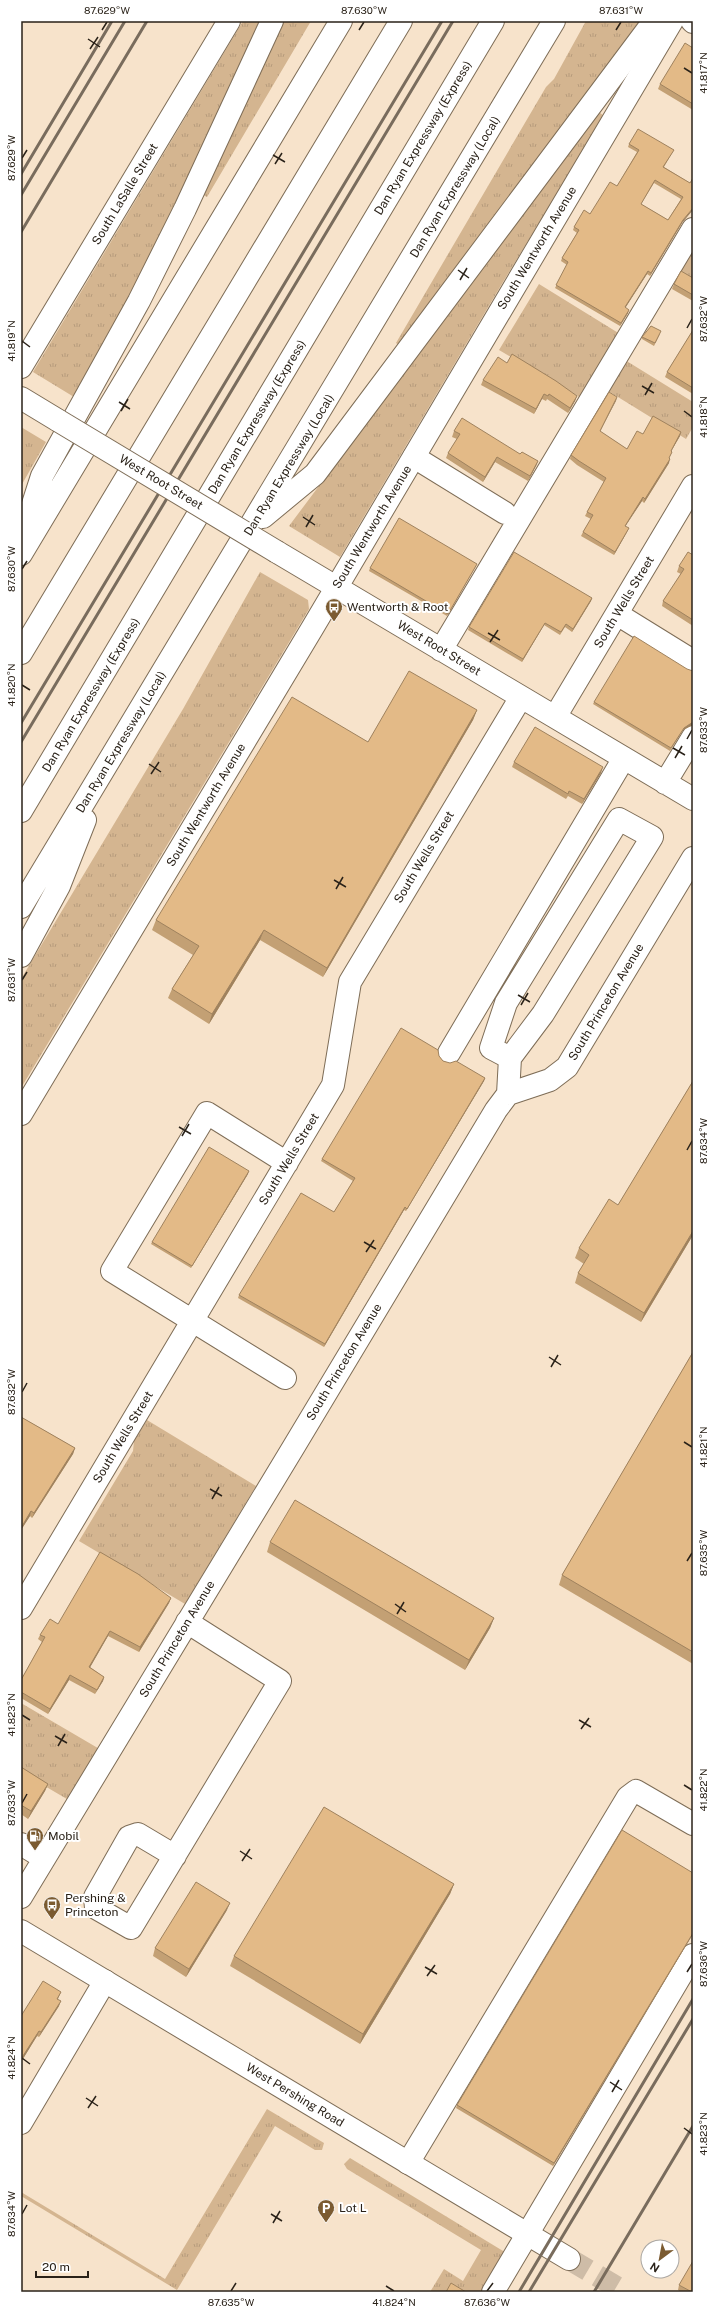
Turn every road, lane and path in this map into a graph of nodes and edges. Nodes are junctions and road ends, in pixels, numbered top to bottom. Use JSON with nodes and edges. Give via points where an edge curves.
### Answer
{"nodes":[{"id":1,"x":229,"y":21,"type":"edge"},
{"id":2,"x":272,"y":21,"type":"edge"},
{"id":3,"x":341,"y":21,"type":"edge"},
{"id":4,"x":401,"y":21,"type":"edge"},
{"id":5,"x":492,"y":21,"type":"edge"},
{"id":6,"x":554,"y":21,"type":"edge"},
{"id":7,"x":654,"y":21,"type":"edge"},
{"id":8,"x":672,"y":21,"type":"edge"},
{"id":9,"x":693,"y":229,"type":"edge"},
{"id":10,"x":21,"y":367,"type":"edge"},
{"id":11,"x":21,"y":398,"type":"edge"},
{"id":12,"x":414,"y":457,"type":"junction"},
{"id":13,"x":693,"y":486,"type":"edge"},
{"id":14,"x":505,"y":512,"type":"dead end"},
{"id":15,"x":252,"y":526,"type":"junction"},
{"id":16,"x":21,"y":543,"type":"edge"},
{"id":17,"x":21,"y":554,"type":"edge"},
{"id":18,"x":336,"y":588,"type":"junction"},
{"id":19,"x":617,"y":614,"type":"junction"},
{"id":20,"x":441,"y":650,"type":"junction"},
{"id":21,"x":21,"y":653,"type":"edge"},
{"id":22,"x":693,"y":661,"type":"edge"},
{"id":23,"x":521,"y":697,"type":"junction"},
{"id":24,"x":555,"y":717,"type":"junction"},
{"id":25,"x":693,"y":737,"type":"edge"},
{"id":26,"x":624,"y":758,"type":"junction"},
{"id":27,"x":109,"y":760,"type":"junction"},
{"id":28,"x":665,"y":782,"type":"junction"},
{"id":29,"x":693,"y":799,"type":"edge"},
{"id":30,"x":21,"y":811,"type":"edge"},
{"id":31,"x":693,"y":858,"type":"edge"},
{"id":32,"x":21,"y":908,"type":"edge"},
{"id":33,"x":21,"y":956,"type":"edge"},
{"id":34,"x":448,"y":1053,"type":"dead end"},
{"id":35,"x":510,"y":1058,"type":"junction"},
{"id":36,"x":508,"y":1094,"type":"junction"},
{"id":37,"x":21,"y":1114,"type":"edge"},
{"id":38,"x":287,"y":1163,"type":"junction"},
{"id":39,"x":192,"y":1321,"type":"junction"},
{"id":40,"x":285,"y":1378,"type":"dead end"},
{"id":41,"x":21,"y":1608,"type":"edge"},
{"id":42,"x":187,"y":1622,"type":"junction"},
{"id":43,"x":693,"y":1824,"type":"edge"},
{"id":44,"x":21,"y":1844,"type":"edge"},
{"id":45,"x":175,"y":1856,"type":"dead end"},
{"id":46,"x":44,"y":1858,"type":"junction"},
{"id":47,"x":21,"y":1897,"type":"edge"},
{"id":48,"x":21,"y":1931,"type":"edge"},
{"id":49,"x":693,"y":1955,"type":"edge"},
{"id":50,"x":105,"y":1981,"type":"junction"},
{"id":51,"x":21,"y":2123,"type":"edge"},
{"id":52,"x":408,"y":2163,"type":"junction"},
{"id":53,"x":528,"y":2234,"type":"junction"},
{"id":54,"x":569,"y":2259,"type":"tunnel mouth"},
{"id":55,"x":493,"y":2292,"type":"edge"}],
"edges":[{"from":1,"to":10,"type":"main road","name":"South LaSalle Street"},
{"from":2,"to":16,"type":"main road","via":[[185,209],[139,301],[42,476]]},
{"from":3,"to":17,"type":"main road"},
{"from":4,"to":21,"type":"main road"},
{"from":5,"to":30,"type":"main road","name":"Dan Ryan Expressway (Express)"},
{"from":6,"to":15,"type":"main road","name":"Dan Ryan Expressway (Local)"},
{"from":7,"to":15,"type":"main road","via":[[315,474]]},
{"from":8,"to":12,"type":"main road","name":"South Wentworth Avenue"},
{"from":9,"to":20,"type":"main road"},
{"from":11,"to":18,"type":"main road","name":"West Root Street","bridge":true},
{"from":12,"to":14,"type":"main road"},
{"from":12,"to":18,"type":"main road","name":"South Wentworth Avenue"},
{"from":13,"to":19,"type":"main road","name":"South Wells Street"},
{"from":15,"to":27,"type":"main road","name":"Dan Ryan Expressway (Local)"},
{"from":18,"to":20,"type":"main road","name":"West Root Street"},
{"from":18,"to":37,"type":"main road","name":"South Wentworth Avenue"},
{"from":19,"to":22,"type":"main road"},
{"from":19,"to":24,"type":"main road","name":"South Wells Street"},
{"from":20,"to":23,"type":"main road","name":"West Root Street"},
{"from":23,"to":24,"type":"main road","name":"West Root Street"},
{"from":23,"to":38,"type":"main road","name":"South Wells Street","via":[[350,982],[334,1085]]},
{"from":24,"to":26,"type":"main road","name":"West Root Street"},
{"from":25,"to":28,"type":"main road"},
{"from":26,"to":28,"type":"main road","name":"West Root Street"},
{"from":26,"to":34,"type":"main road"},
{"from":27,"to":32,"type":"main road","name":"Dan Ryan Expressway (Local)"},
{"from":27,"to":33,"type":"main road","via":[[59,886]]},
{"from":28,"to":29,"type":"main road","name":"West Root Street"},
{"from":31,"to":36,"type":"main road","name":"South Princeton Avenue","via":[[567,1067],[550,1080]]},
{"from":35,"to":35,"type":"main road","via":[[543,1014],[652,837],[619,819],[506,1003],[491,1048]]},
{"from":35,"to":36,"type":"main road"},
{"from":36,"to":42,"type":"main road","name":"South Princeton Avenue"},
{"from":38,"to":39,"type":"main road","name":"South Wells Street"},
{"from":38,"to":39,"type":"main road","via":[[207,1113],[112,1271]]},
{"from":39,"to":40,"type":"main road"},
{"from":39,"to":41,"type":"main road","name":"South Wells Street"},
{"from":42,"to":45,"type":"main road","via":[[280,1681]]},
{"from":42,"to":46,"type":"main road","name":"South Princeton Avenue"},
{"from":43,"to":52,"type":"main road","via":[[636,1791],[628,1797]]},
{"from":44,"to":46,"type":"main road"},
{"from":46,"to":47,"type":"main road","name":"South Princeton Avenue"},
{"from":48,"to":50,"type":"main road","name":"West Pershing Road"},
{"from":49,"to":53,"type":"main road"},
{"from":50,"to":51,"type":"main road"},
{"from":50,"to":52,"type":"main road","name":"West Pershing Road"},
{"from":52,"to":53,"type":"main road","name":"West Pershing Road"},
{"from":53,"to":54,"type":"main road","name":"West Pershing Road"},
{"from":53,"to":55,"type":"main road"}]}
